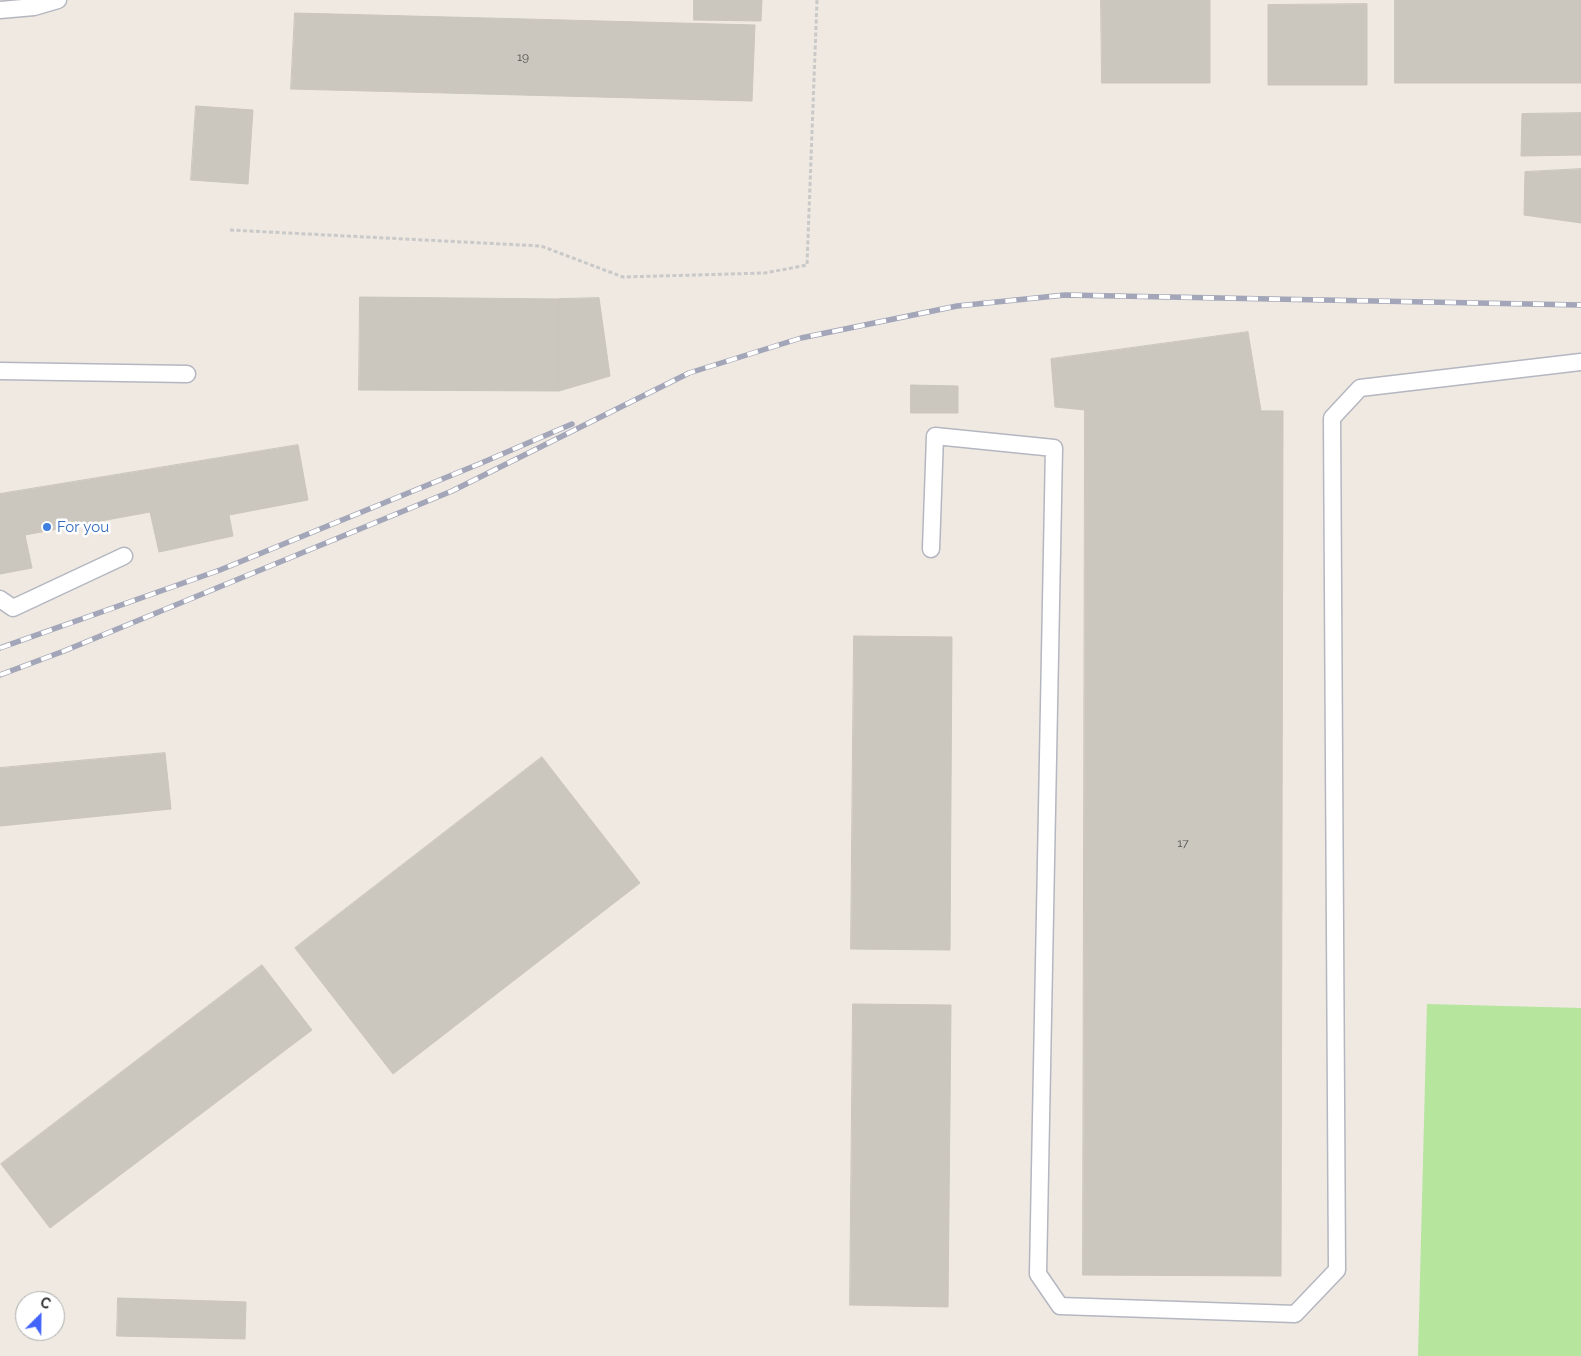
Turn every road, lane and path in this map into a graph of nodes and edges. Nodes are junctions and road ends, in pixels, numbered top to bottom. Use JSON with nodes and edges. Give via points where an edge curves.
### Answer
{"nodes":[{"id":1,"x":58,"y":0,"type":"edge"},
{"id":2,"x":816,"y":0,"type":"edge"},
{"id":3,"x":0,"y":10,"type":"edge"},
{"id":4,"x":230,"y":230,"type":"dead end"},
{"id":5,"x":1581,"y":362,"type":"edge"},
{"id":6,"x":0,"y":371,"type":"edge"},
{"id":7,"x":187,"y":374,"type":"dead end"},
{"id":8,"x":931,"y":549,"type":"dead end"},
{"id":9,"x":124,"y":556,"type":"dead end"},
{"id":10,"x":0,"y":599,"type":"edge"}],
"edges":[{"from":1,"to":3,"type":"lane","via":[[34,8]]},
{"from":2,"to":4,"type":"path","via":[[807,265],[765,273],[623,277],[541,246]]},
{"from":5,"to":8,"type":"lane","via":[[1360,388],[1332,418],[1337,1270],[1295,1314],[1060,1306],[1038,1274],[1054,448],[934,436]]},
{"from":6,"to":7,"type":"lane"},
{"from":9,"to":10,"type":"lane","via":[[13,608]]}]}
